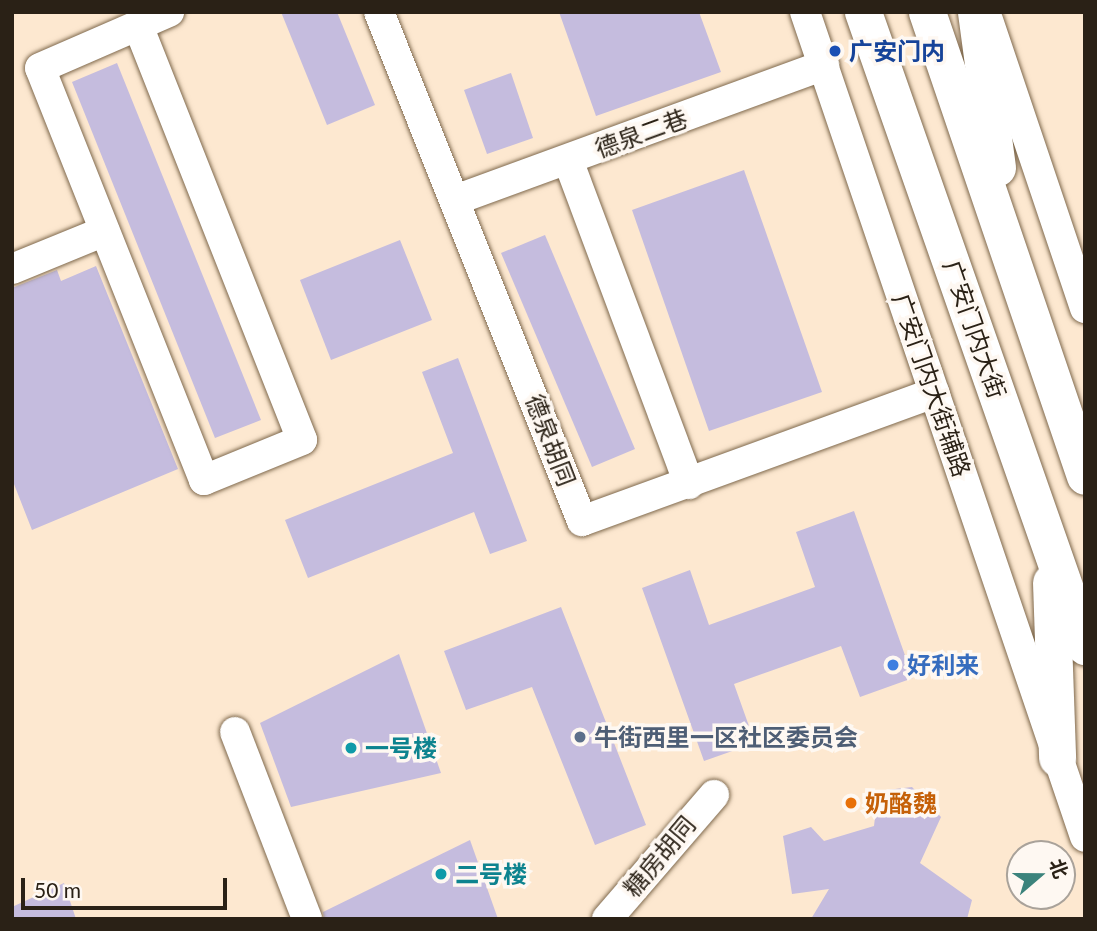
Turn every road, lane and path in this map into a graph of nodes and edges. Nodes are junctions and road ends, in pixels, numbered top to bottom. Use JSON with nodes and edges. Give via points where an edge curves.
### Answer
{"nodes":[{"id":1,"x":169,"y":12,"type":"edge"},
{"id":2,"x":379,"y":12,"type":"edge"},
{"id":3,"x":805,"y":12,"type":"edge"},
{"id":4,"x":863,"y":12,"type":"edge"},
{"id":5,"x":927,"y":12,"type":"edge"},
{"id":6,"x":976,"y":12,"type":"edge"},
{"id":7,"x":985,"y":12,"type":"edge"},
{"id":8,"x":139,"y":29,"type":"junction"},
{"id":9,"x":824,"y":65,"type":"junction"},
{"id":10,"x":568,"y":160,"type":"junction"},
{"id":11,"x":458,"y":199,"type":"junction"},
{"id":12,"x":105,"y":231,"type":"junction"},
{"id":13,"x":1007,"y":246,"type":"junction"},
{"id":14,"x":12,"y":269,"type":"edge"},
{"id":15,"x":1085,"y":308,"type":"edge"},
{"id":16,"x":934,"y":393,"type":"junction"},
{"id":17,"x":1085,"y":476,"type":"edge"},
{"id":18,"x":690,"y":484,"type":"junction"},
{"id":19,"x":1050,"y":542,"type":"junction"},
{"id":20,"x":1085,"y":646,"type":"edge"},
{"id":21,"x":235,"y":732,"type":"dead end"},
{"id":22,"x":1057,"y":758,"type":"junction"},
{"id":23,"x":714,"y":795,"type":"dead end"},
{"id":24,"x":1085,"y":837,"type":"edge"},
{"id":25,"x":306,"y":919,"type":"edge"},
{"id":26,"x":607,"y":919,"type":"edge"}],
"edges":[{"from":1,"to":8,"type":"street"},
{"from":2,"to":11,"type":"street","name":"德泉胡同"},
{"from":3,"to":9,"type":"street","name":"广安门内大街辅路"},
{"from":4,"to":19,"type":"main road","name":"广安门内大街"},
{"from":5,"to":13,"type":"main road"},
{"from":6,"to":13,"type":"main road"},
{"from":7,"to":15,"type":"street"},
{"from":8,"to":12,"type":"street","via":[[40,68]]},
{"from":8,"to":12,"type":"street","via":[[302,440],[204,480]]},
{"from":9,"to":10,"type":"street","name":"德泉二巷"},
{"from":9,"to":16,"type":"street","name":"广安门内大街辅路"},
{"from":10,"to":11,"type":"street","name":"德泉二巷"},
{"from":10,"to":18,"type":"street"},
{"from":11,"to":18,"type":"street","name":"德泉胡同","via":[[582,521]]},
{"from":12,"to":14,"type":"street"},
{"from":13,"to":17,"type":"main road"},
{"from":16,"to":18,"type":"street","name":"德泉胡同"},
{"from":16,"to":22,"type":"street","name":"广安门内大街辅路"},
{"from":19,"to":20,"type":"main road","name":"广安门内大街"},
{"from":19,"to":22,"type":"main road"},
{"from":21,"to":25,"type":"street"},
{"from":22,"to":24,"type":"street"},
{"from":23,"to":26,"type":"street","name":"糖房胡同"}]}
